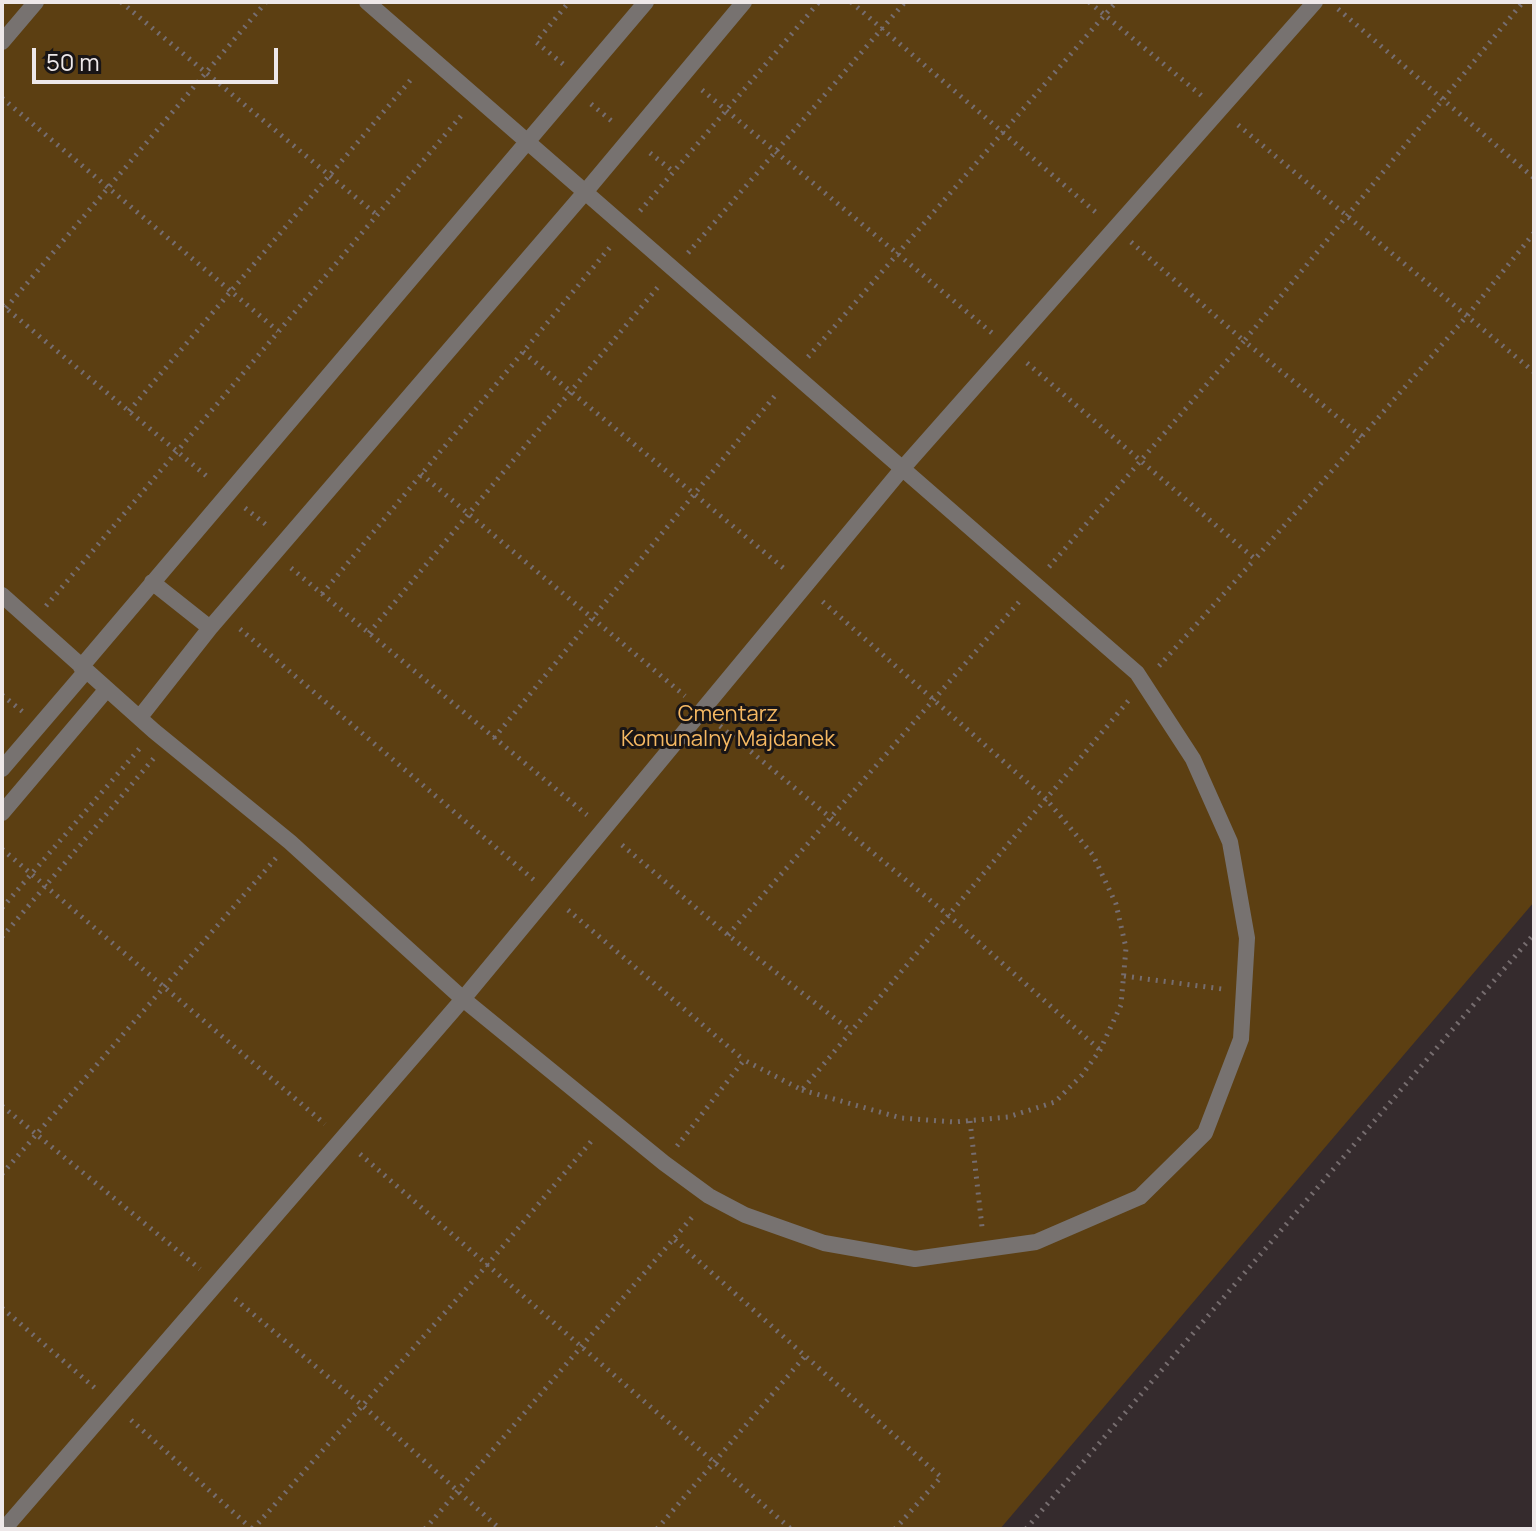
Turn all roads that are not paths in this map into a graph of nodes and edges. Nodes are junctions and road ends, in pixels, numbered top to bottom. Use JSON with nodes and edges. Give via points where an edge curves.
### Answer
{"nodes":[{"id":1,"x":36,"y":2,"type":"edge"},
{"id":2,"x":367,"y":2,"type":"edge"},
{"id":3,"x":646,"y":2,"type":"edge"},
{"id":4,"x":744,"y":2,"type":"edge"},
{"id":5,"x":1315,"y":2,"type":"edge"},
{"id":6,"x":2,"y":42,"type":"edge"},
{"id":7,"x":527,"y":140,"type":"junction"},
{"id":8,"x":586,"y":191,"type":"junction"},
{"id":9,"x":902,"y":469,"type":"junction"},
{"id":10,"x":152,"y":582,"type":"junction"},
{"id":11,"x":2,"y":595,"type":"edge"},
{"id":12,"x":210,"y":628,"type":"junction"},
{"id":13,"x":83,"y":669,"type":"junction"},
{"id":14,"x":107,"y":689,"type":"junction"},
{"id":15,"x":140,"y":717,"type":"junction"},
{"id":16,"x":2,"y":769,"type":"edge"},
{"id":17,"x":2,"y":813,"type":"edge"},
{"id":18,"x":463,"y":999,"type":"junction"},
{"id":19,"x":4,"y":1529,"type":"edge"}],
"edges":[{"from":1,"to":6,"type":"street"},
{"from":2,"to":7,"type":"street"},
{"from":3,"to":7,"type":"street"},
{"from":4,"to":8,"type":"street"},
{"from":5,"to":9,"type":"street"},
{"from":7,"to":8,"type":"street"},
{"from":7,"to":10,"type":"street"},
{"from":8,"to":9,"type":"street"},
{"from":8,"to":12,"type":"street"},
{"from":9,"to":18,"type":"street"},
{"from":9,"to":18,"type":"street","via":[[1137,673],[1193,759],[1230,842],[1247,938],[1241,1039],[1205,1133],[1140,1197],[1036,1242],[915,1259],[824,1243],[709,1196]]},
{"from":10,"to":12,"type":"street"},
{"from":10,"to":13,"type":"street"},
{"from":11,"to":13,"type":"street"},
{"from":12,"to":15,"type":"street"},
{"from":13,"to":14,"type":"street"},
{"from":13,"to":16,"type":"street"},
{"from":14,"to":15,"type":"street"},
{"from":14,"to":17,"type":"street"},
{"from":15,"to":18,"type":"street","via":[[290,842]]},
{"from":18,"to":19,"type":"street"}]}
